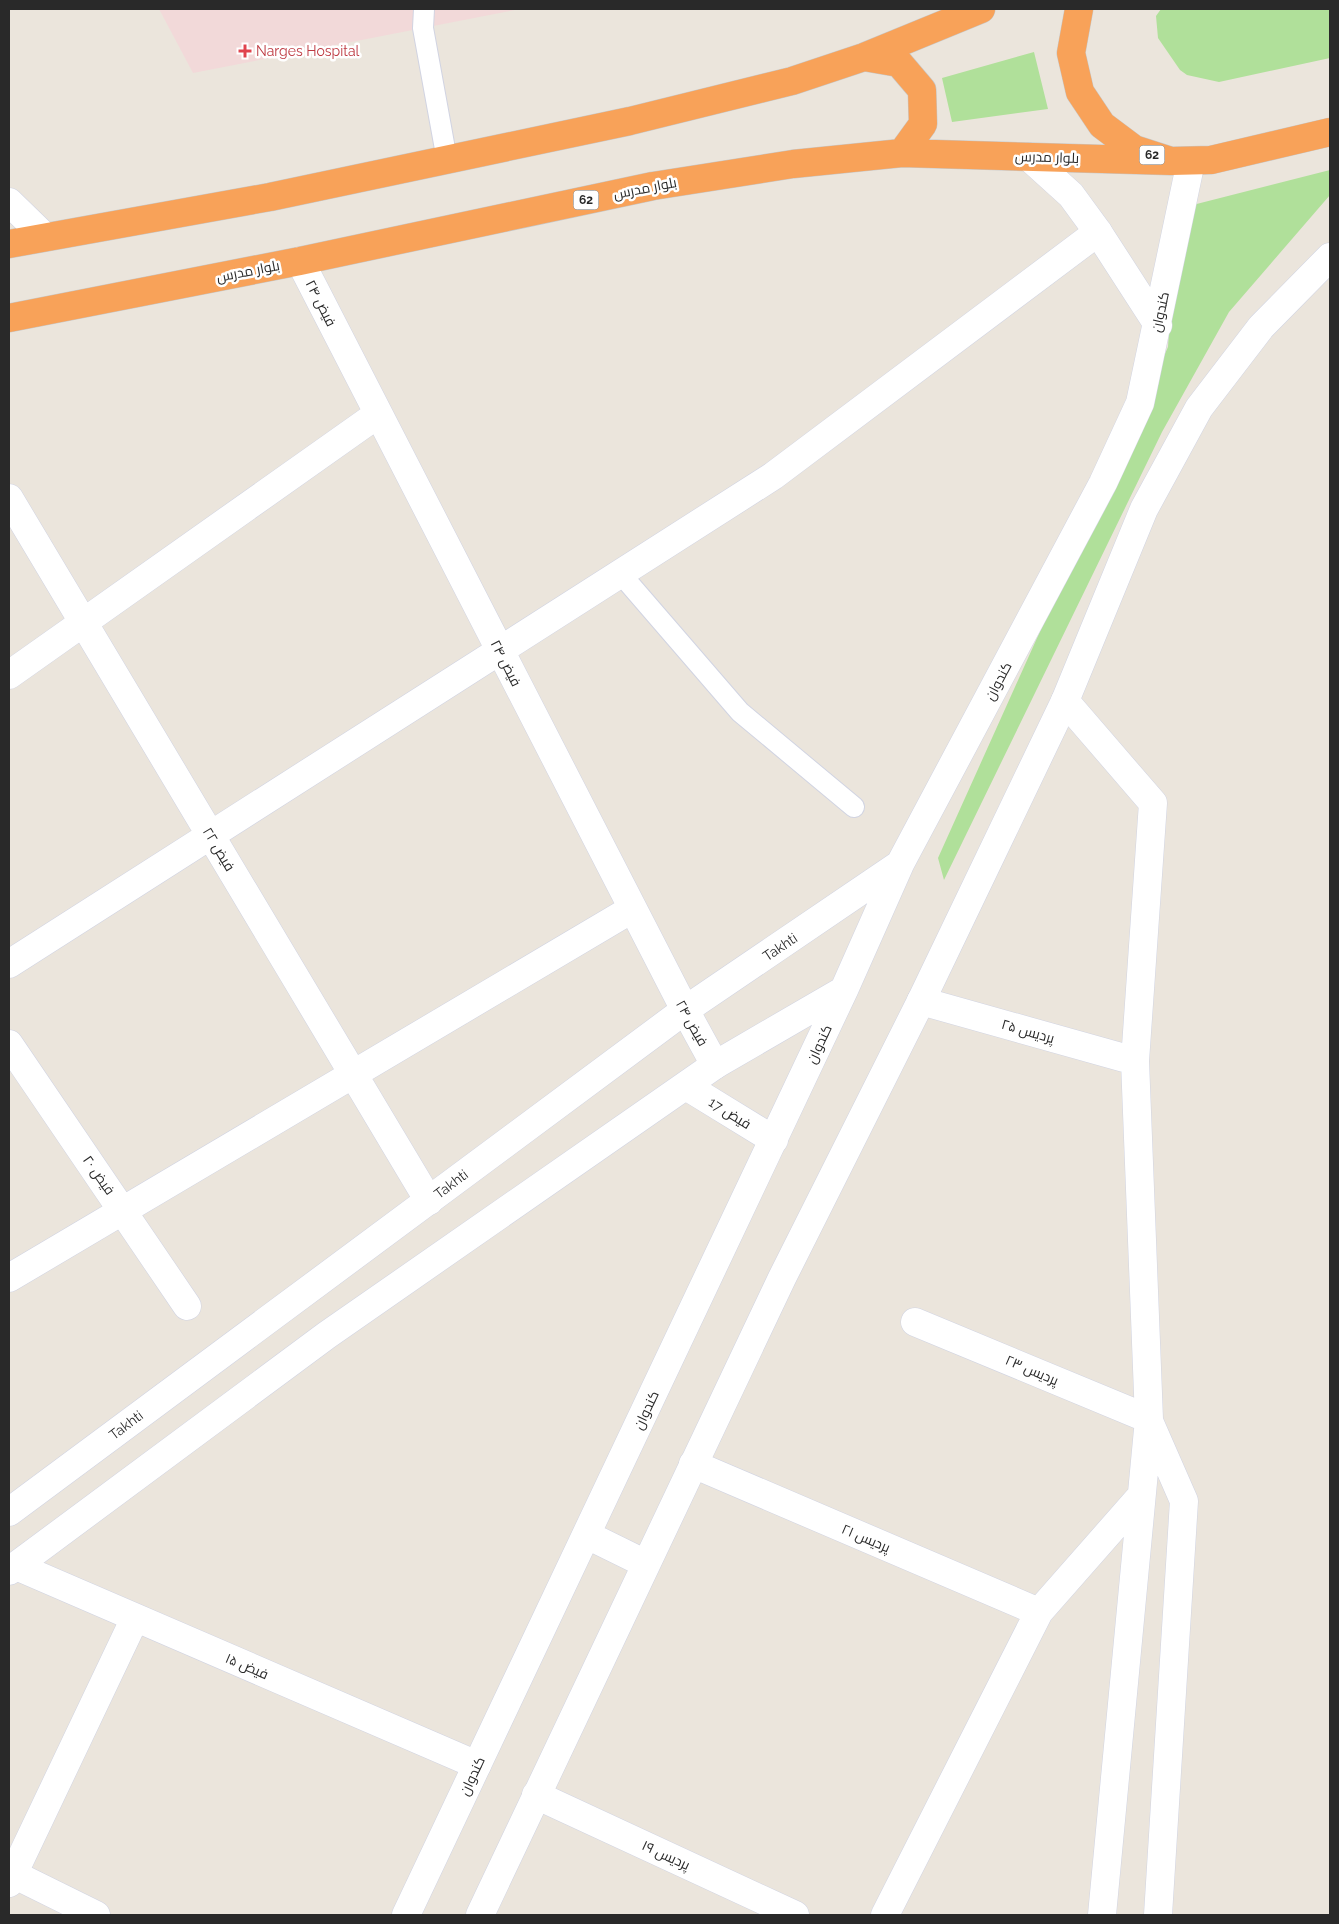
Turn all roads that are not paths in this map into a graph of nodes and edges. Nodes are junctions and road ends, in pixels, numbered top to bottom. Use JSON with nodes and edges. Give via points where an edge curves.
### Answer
{"nodes":[{"id":1,"x":424,"y":9,"type":"edge"},
{"id":2,"x":981,"y":9,"type":"edge"},
{"id":3,"x":1079,"y":9,"type":"edge"},
{"id":4,"x":864,"y":57,"type":"junction"},
{"id":5,"x":1330,"y":132,"type":"edge"},
{"id":6,"x":902,"y":153,"type":"junction"},
{"id":7,"x":1029,"y":157,"type":"junction"},
{"id":8,"x":447,"y":160,"type":"junction"},
{"id":9,"x":1181,"y":161,"type":"junction"},
{"id":10,"x":9,"y":202,"type":"edge"},
{"id":11,"x":1098,"y":232,"type":"junction"},
{"id":12,"x":45,"y":237,"type":"junction"},
{"id":13,"x":9,"y":244,"type":"edge"},
{"id":14,"x":1330,"y":257,"type":"edge"},
{"id":15,"x":300,"y":261,"type":"junction"},
{"id":16,"x":9,"y":318,"type":"edge"},
{"id":17,"x":1158,"y":325,"type":"junction"},
{"id":18,"x":378,"y":414,"type":"junction"},
{"id":19,"x":9,"y":498,"type":"edge"},
{"id":20,"x":620,"y":573,"type":"junction"},
{"id":21,"x":85,"y":622,"type":"junction"},
{"id":22,"x":500,"y":650,"type":"junction"},
{"id":23,"x":9,"y":675,"type":"edge"},
{"id":24,"x":1065,"y":701,"type":"junction"},
{"id":25,"x":854,"y":807,"type":"dead end"},
{"id":26,"x":210,"y":835,"type":"junction"},
{"id":27,"x":900,"y":864,"type":"junction"},
{"id":28,"x":632,"y":909,"type":"junction"},
{"id":29,"x":9,"y":964,"type":"edge"},
{"id":30,"x":844,"y":990,"type":"junction"},
{"id":31,"x":921,"y":1001,"type":"junction"},
{"id":32,"x":685,"y":1010,"type":"junction"},
{"id":33,"x":9,"y":1044,"type":"edge"},
{"id":34,"x":1135,"y":1062,"type":"junction"},
{"id":35,"x":715,"y":1065,"type":"junction"},
{"id":36,"x":353,"y":1074,"type":"junction"},
{"id":37,"x":686,"y":1086,"type":"junction"},
{"id":38,"x":774,"y":1140,"type":"junction"},
{"id":39,"x":429,"y":1201,"type":"junction"},
{"id":40,"x":123,"y":1210,"type":"junction"},
{"id":41,"x":9,"y":1278,"type":"edge"},
{"id":42,"x":188,"y":1306,"type":"dead end"},
{"id":43,"x":916,"y":1322,"type":"dead end"},
{"id":44,"x":1149,"y":1419,"type":"junction"},
{"id":45,"x":694,"y":1464,"type":"junction"},
{"id":46,"x":1141,"y":1496,"type":"junction"},
{"id":47,"x":9,"y":1512,"type":"edge"},
{"id":48,"x":587,"y":1535,"type":"junction"},
{"id":49,"x":646,"y":1564,"type":"junction"},
{"id":50,"x":12,"y":1569,"type":"edge"},
{"id":51,"x":1039,"y":1612,"type":"junction"},
{"id":52,"x":135,"y":1618,"type":"junction"},
{"id":53,"x":477,"y":1765,"type":"junction"},
{"id":54,"x":536,"y":1795,"type":"junction"},
{"id":55,"x":10,"y":1876,"type":"edge"},
{"id":56,"x":96,"y":1915,"type":"edge"},
{"id":57,"x":406,"y":1915,"type":"edge"},
{"id":58,"x":480,"y":1915,"type":"edge"},
{"id":59,"x":795,"y":1915,"type":"edge"},
{"id":60,"x":885,"y":1915,"type":"edge"},
{"id":61,"x":1102,"y":1915,"type":"edge"},
{"id":62,"x":1158,"y":1915,"type":"edge"}],
"edges":[{"from":1,"to":8,"type":"lane","via":[[423,28]]},
{"from":2,"to":4,"type":"highway"},
{"from":3,"to":9,"type":"highway","number":"62","via":[[1072,53],[1080,92],[1102,125],[1134,149]]},
{"from":4,"to":6,"type":"highway","via":[[899,63],[922,90],[923,124]]},
{"from":4,"to":8,"type":"highway","via":[[773,86]]},
{"from":5,"to":9,"type":"highway","number":"62","via":[[1211,160]]},
{"from":6,"to":7,"type":"highway","name":"بلوار مدرس","number":"62"},
{"from":6,"to":15,"type":"highway","name":"بلوار مدرس","number":"62","via":[[793,164],[653,186]]},
{"from":7,"to":9,"type":"highway","name":"بلوار مدرس","number":"62"},
{"from":7,"to":11,"type":"street","via":[[1070,195]]},
{"from":8,"to":12,"type":"highway","via":[[270,197]]},
{"from":9,"to":17,"type":"street","name":"کندوان"},
{"from":10,"to":12,"type":"street"},
{"from":11,"to":17,"type":"street"},
{"from":11,"to":20,"type":"street","via":[[773,476]]},
{"from":12,"to":13,"type":"highway"},
{"from":14,"to":24,"type":"street","via":[[1261,326],[1199,408],[1144,509]]},
{"from":15,"to":16,"type":"highway","name":"بلوار مدرس","number":"62"},
{"from":15,"to":18,"type":"street","name":"فیض ۲۴"},
{"from":17,"to":27,"type":"street","name":"کندوان","via":[[1140,403],[1104,483]]},
{"from":18,"to":21,"type":"street"},
{"from":18,"to":22,"type":"street","name":"فیض ۲۴"},
{"from":19,"to":21,"type":"street","name":"فیض ۲۲"},
{"from":20,"to":22,"type":"street"},
{"from":20,"to":25,"type":"lane","via":[[740,712]]},
{"from":21,"to":23,"type":"street"},
{"from":21,"to":26,"type":"street","name":"فیض ۲۲"},
{"from":22,"to":26,"type":"street"},
{"from":22,"to":28,"type":"street","name":"فیض ۲۴"},
{"from":24,"to":31,"type":"street"},
{"from":24,"to":34,"type":"street","via":[[1153,803]]},
{"from":26,"to":29,"type":"street"},
{"from":26,"to":36,"type":"street","name":"فیض ۲۲"},
{"from":27,"to":30,"type":"street","name":"کندوان"},
{"from":27,"to":32,"type":"street","name":"Takhti"},
{"from":28,"to":32,"type":"street","name":"فیض ۲۴"},
{"from":28,"to":36,"type":"street"},
{"from":30,"to":35,"type":"street"},
{"from":30,"to":38,"type":"street","name":"کندوان"},
{"from":31,"to":34,"type":"street","name":"پردیس ۲۵"},
{"from":31,"to":45,"type":"street","via":[[782,1278]]},
{"from":32,"to":35,"type":"street","name":"فیض ۲۴"},
{"from":32,"to":39,"type":"street","name":"Takhti"},
{"from":33,"to":40,"type":"street","name":"فیض ۲۰"},
{"from":34,"to":44,"type":"street"},
{"from":35,"to":37,"type":"street"},
{"from":36,"to":39,"type":"street","name":"فیض ۲۲"},
{"from":36,"to":40,"type":"street"},
{"from":37,"to":38,"type":"street","name":"فیض 17"},
{"from":37,"to":50,"type":"street","via":[[327,1335]]},
{"from":38,"to":48,"type":"street","name":"کندوان"},
{"from":39,"to":47,"type":"street","name":"Takhti"},
{"from":40,"to":41,"type":"street"},
{"from":40,"to":42,"type":"street","name":"فیض ۲۰"},
{"from":43,"to":44,"type":"street","name":"پردیس ۲۳"},
{"from":44,"to":46,"type":"street"},
{"from":44,"to":62,"type":"street","via":[[1184,1501]]},
{"from":45,"to":49,"type":"street"},
{"from":45,"to":51,"type":"street","name":"پردیس ۲۱"},
{"from":46,"to":51,"type":"street"},
{"from":46,"to":61,"type":"street"},
{"from":48,"to":49,"type":"street"},
{"from":48,"to":53,"type":"street","name":"کندوان"},
{"from":49,"to":54,"type":"street"},
{"from":50,"to":52,"type":"street","name":"فیض ۱۵"},
{"from":51,"to":60,"type":"street"},
{"from":52,"to":53,"type":"street","name":"فیض ۱۵"},
{"from":52,"to":55,"type":"street"},
{"from":53,"to":57,"type":"street","name":"کندوان"},
{"from":54,"to":58,"type":"street"},
{"from":54,"to":59,"type":"street","name":"پردیس ۱۹"},
{"from":55,"to":56,"type":"street"}]}
